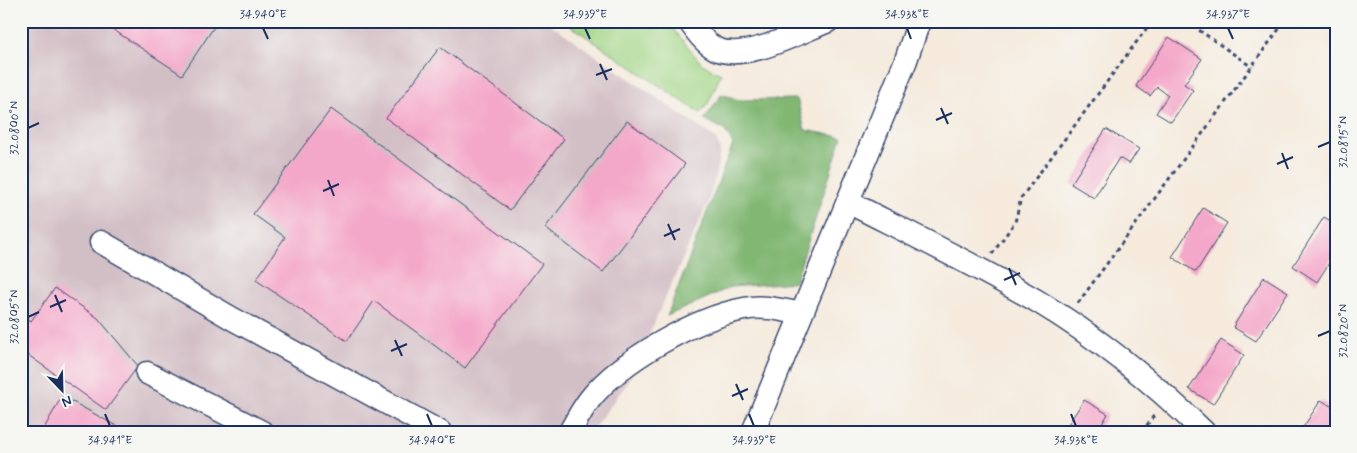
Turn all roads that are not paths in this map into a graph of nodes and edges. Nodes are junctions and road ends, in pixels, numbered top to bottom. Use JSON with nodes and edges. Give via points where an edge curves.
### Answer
{"nodes":[{"id":1,"x":689,"y":21,"type":"edge"},
{"id":2,"x":828,"y":21,"type":"edge"},
{"id":3,"x":919,"y":21,"type":"edge"},
{"id":4,"x":848,"y":202,"type":"junction"},
{"id":5,"x":100,"y":242,"type":"dead end"},
{"id":6,"x":801,"y":314,"type":"junction"},
{"id":7,"x":147,"y":373,"type":"dead end"},
{"id":8,"x":761,"y":428,"type":"edge"},
{"id":9,"x":262,"y":432,"type":"edge"},
{"id":10,"x":440,"y":432,"type":"edge"},
{"id":11,"x":570,"y":432,"type":"edge"},
{"id":12,"x":1204,"y":432,"type":"edge"}],
"edges":[{"from":1,"to":2,"type":"street","via":[[702,39],[716,49],[732,52],[755,49]]},
{"from":3,"to":4,"type":"street"},
{"from":4,"to":6,"type":"street"},
{"from":4,"to":12,"type":"street","via":[[980,270],[1066,320],[1136,371]]},
{"from":5,"to":10,"type":"street","via":[[233,320]]},
{"from":6,"to":8,"type":"street"},
{"from":6,"to":11,"type":"street","via":[[770,308],[745,309],[705,320],[660,343],[620,371],[590,399]]},
{"from":7,"to":9,"type":"street"}]}
